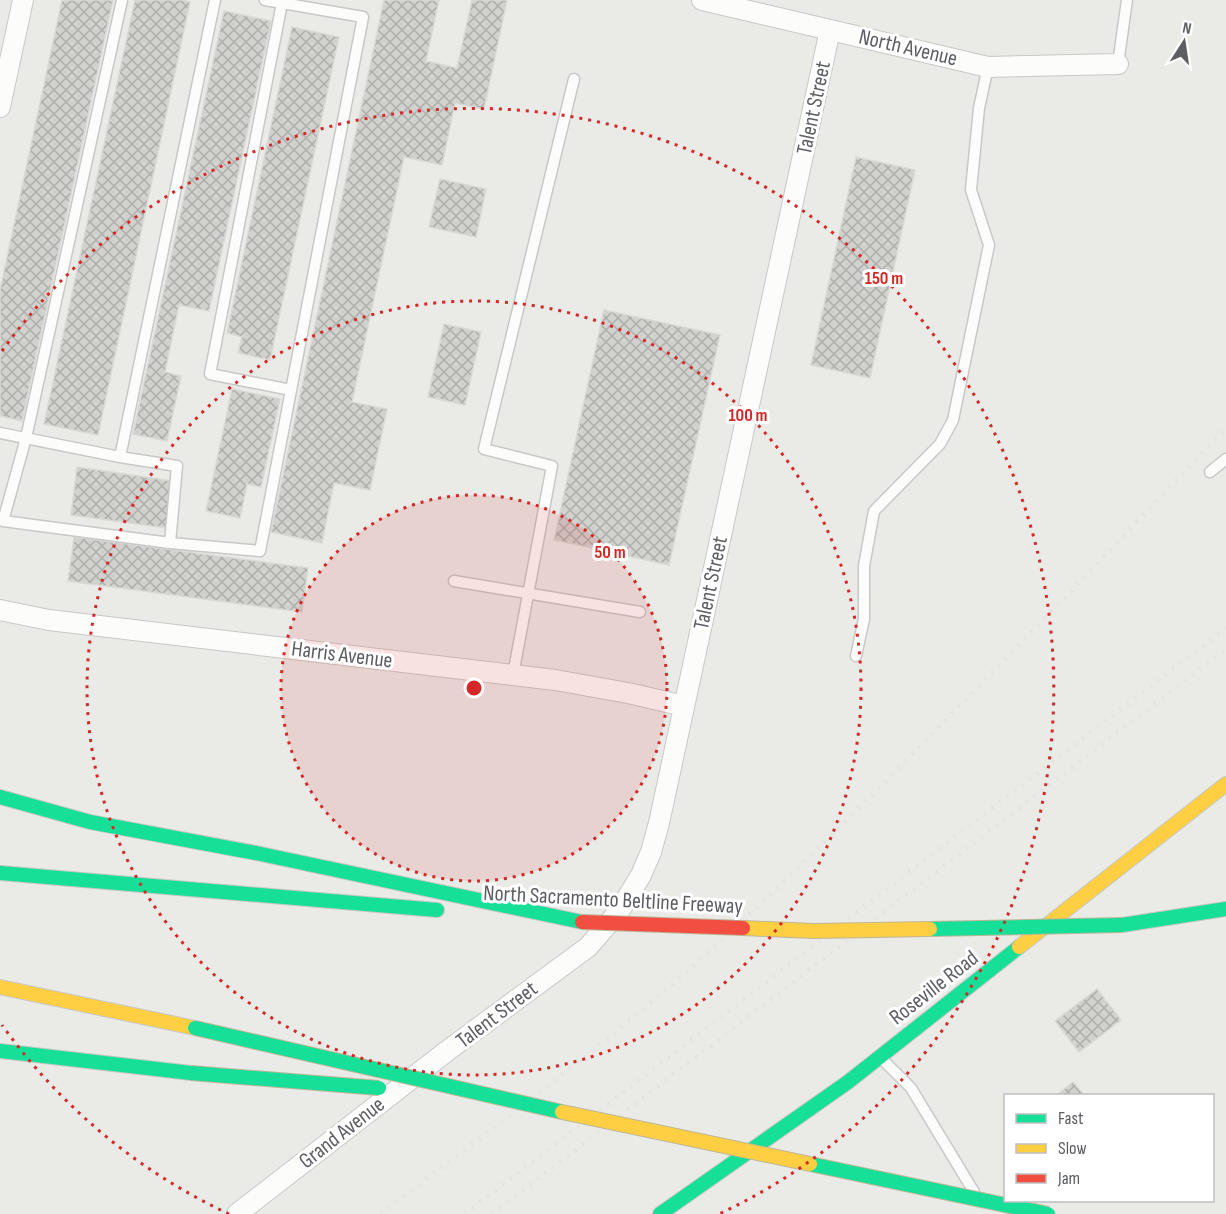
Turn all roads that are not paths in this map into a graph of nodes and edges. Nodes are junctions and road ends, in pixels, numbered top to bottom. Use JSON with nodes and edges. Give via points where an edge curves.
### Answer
{"nodes":[{"id":1,"x":23,"y":0,"type":"edge"},
{"id":2,"x":122,"y":0,"type":"edge"},
{"id":3,"x":215,"y":0,"type":"edge"},
{"id":4,"x":265,"y":0,"type":"edge"},
{"id":5,"x":702,"y":0,"type":"edge"},
{"id":6,"x":1127,"y":0,"type":"edge"},
{"id":7,"x":282,"y":3,"type":"junction"},
{"id":8,"x":830,"y":30,"type":"junction"},
{"id":9,"x":1118,"y":64,"type":"joint"},
{"id":10,"x":988,"y":67,"type":"junction"},
{"id":11,"x":574,"y":78,"type":"dead end"},
{"id":12,"x":0,"y":107,"type":"edge"},
{"id":13,"x":291,"y":390,"type":"junction"},
{"id":14,"x":0,"y":433,"type":"edge"},
{"id":15,"x":26,"y":438,"type":"junction"},
{"id":16,"x":120,"y":457,"type":"junction"},
{"id":17,"x":1226,"y":459,"type":"edge"},
{"id":18,"x":1210,"y":472,"type":"dead end"},
{"id":19,"x":170,"y":543,"type":"junction"},
{"id":20,"x":454,"y":581,"type":"dead end"},
{"id":21,"x":528,"y":593,"type":"junction"},
{"id":22,"x":0,"y":610,"type":"edge"},
{"id":23,"x":640,"y":612,"type":"dead end"},
{"id":24,"x":856,"y":656,"type":"dead end"},
{"id":25,"x":513,"y":675,"type":"junction"},
{"id":26,"x":684,"y":706,"type":"junction"},
{"id":27,"x":1226,"y":784,"type":"edge"},
{"id":28,"x":0,"y":797,"type":"edge"},
{"id":29,"x":0,"y":873,"type":"edge"},
{"id":30,"x":1226,"y":909,"type":"edge"},
{"id":31,"x":452,"y":911,"type":"dead end"},
{"id":32,"x":476,"y":913,"type":"dead end"},
{"id":33,"x":1226,"y":921,"type":"edge"},
{"id":34,"x":582,"y":922,"type":"junction"},
{"id":35,"x":1122,"y":925,"type":"junction"},
{"id":36,"x":0,"y":987,"type":"edge"},
{"id":37,"x":0,"y":1051,"type":"edge"},
{"id":38,"x":447,"y":1051,"type":"joint"},
{"id":39,"x":880,"y":1057,"type":"junction"},
{"id":40,"x":489,"y":1096,"type":"junction"},
{"id":41,"x":237,"y":1214,"type":"edge"},
{"id":42,"x":660,"y":1214,"type":"edge"},
{"id":43,"x":987,"y":1214,"type":"edge"},
{"id":44,"x":1048,"y":1214,"type":"edge"}],
"edges":[{"from":1,"to":12,"type":"street"},
{"from":2,"to":15,"type":"lane"},
{"from":3,"to":16,"type":"lane"},
{"from":4,"to":7,"type":"lane"},
{"from":5,"to":8,"type":"street","name":"North Avenue"},
{"from":6,"to":9,"type":"lane"},
{"from":7,"to":13,"type":"lane","via":[[210,374]]},
{"from":7,"to":13,"type":"lane","via":[[363,17]]},
{"from":8,"to":10,"type":"street","name":"North Avenue"},
{"from":8,"to":26,"type":"street","name":"Talent Street"},
{"from":9,"to":10,"type":"street","name":"North Avenue"},
{"from":10,"to":24,"type":"lane","via":[[978,108],[971,190],[989,245],[952,420],[940,444],[874,512],[864,566],[864,619]]},
{"from":11,"to":21,"type":"lane","via":[[484,449],[552,466]]},
{"from":13,"to":19,"type":"lane","via":[[260,552]]},
{"from":14,"to":15,"type":"lane"},
{"from":15,"to":16,"type":"lane"},
{"from":15,"to":19,"type":"lane","via":[[3,521]]},
{"from":16,"to":19,"type":"lane","via":[[177,466]]},
{"from":17,"to":18,"type":"lane"},
{"from":20,"to":21,"type":"lane"},
{"from":21,"to":23,"type":"lane"},
{"from":21,"to":25,"type":"lane"},
{"from":22,"to":25,"type":"street","name":"Harris Avenue","via":[[49,620]]},
{"from":25,"to":26,"type":"street","name":"Harris Avenue"},
{"from":26,"to":38,"type":"street","name":"Talent Street","via":[[651,852],[620,910],[588,946]]},
{"from":27,"to":39,"type":"main road","name":"Roseville Road"},
{"from":28,"to":34,"type":"main road","via":[[90,822]]},
{"from":29,"to":31,"type":"main road","name":"North Sacramento Beltline Freeway"},
{"from":30,"to":35,"type":"main road"},
{"from":32,"to":34,"type":"main road","name":"North Sacramento Beltline Freeway"},
{"from":33,"to":35,"type":"main road","name":"North Sacramento Beltline Freeway"},
{"from":34,"to":35,"type":"main road","name":"North Sacramento Beltline Freeway","bridge":true,"via":[[814,931]]},
{"from":36,"to":40,"type":"main road","bridge":true},
{"from":37,"to":40,"type":"main road","bridge":true,"via":[[191,1073]]},
{"from":38,"to":41,"type":"street","name":"Grand Avenue"},
{"from":39,"to":42,"type":"main road","name":"Roseville Road"},
{"from":39,"to":43,"type":"lane","via":[[911,1088]]},
{"from":40,"to":44,"type":"main road","bridge":true}]}
